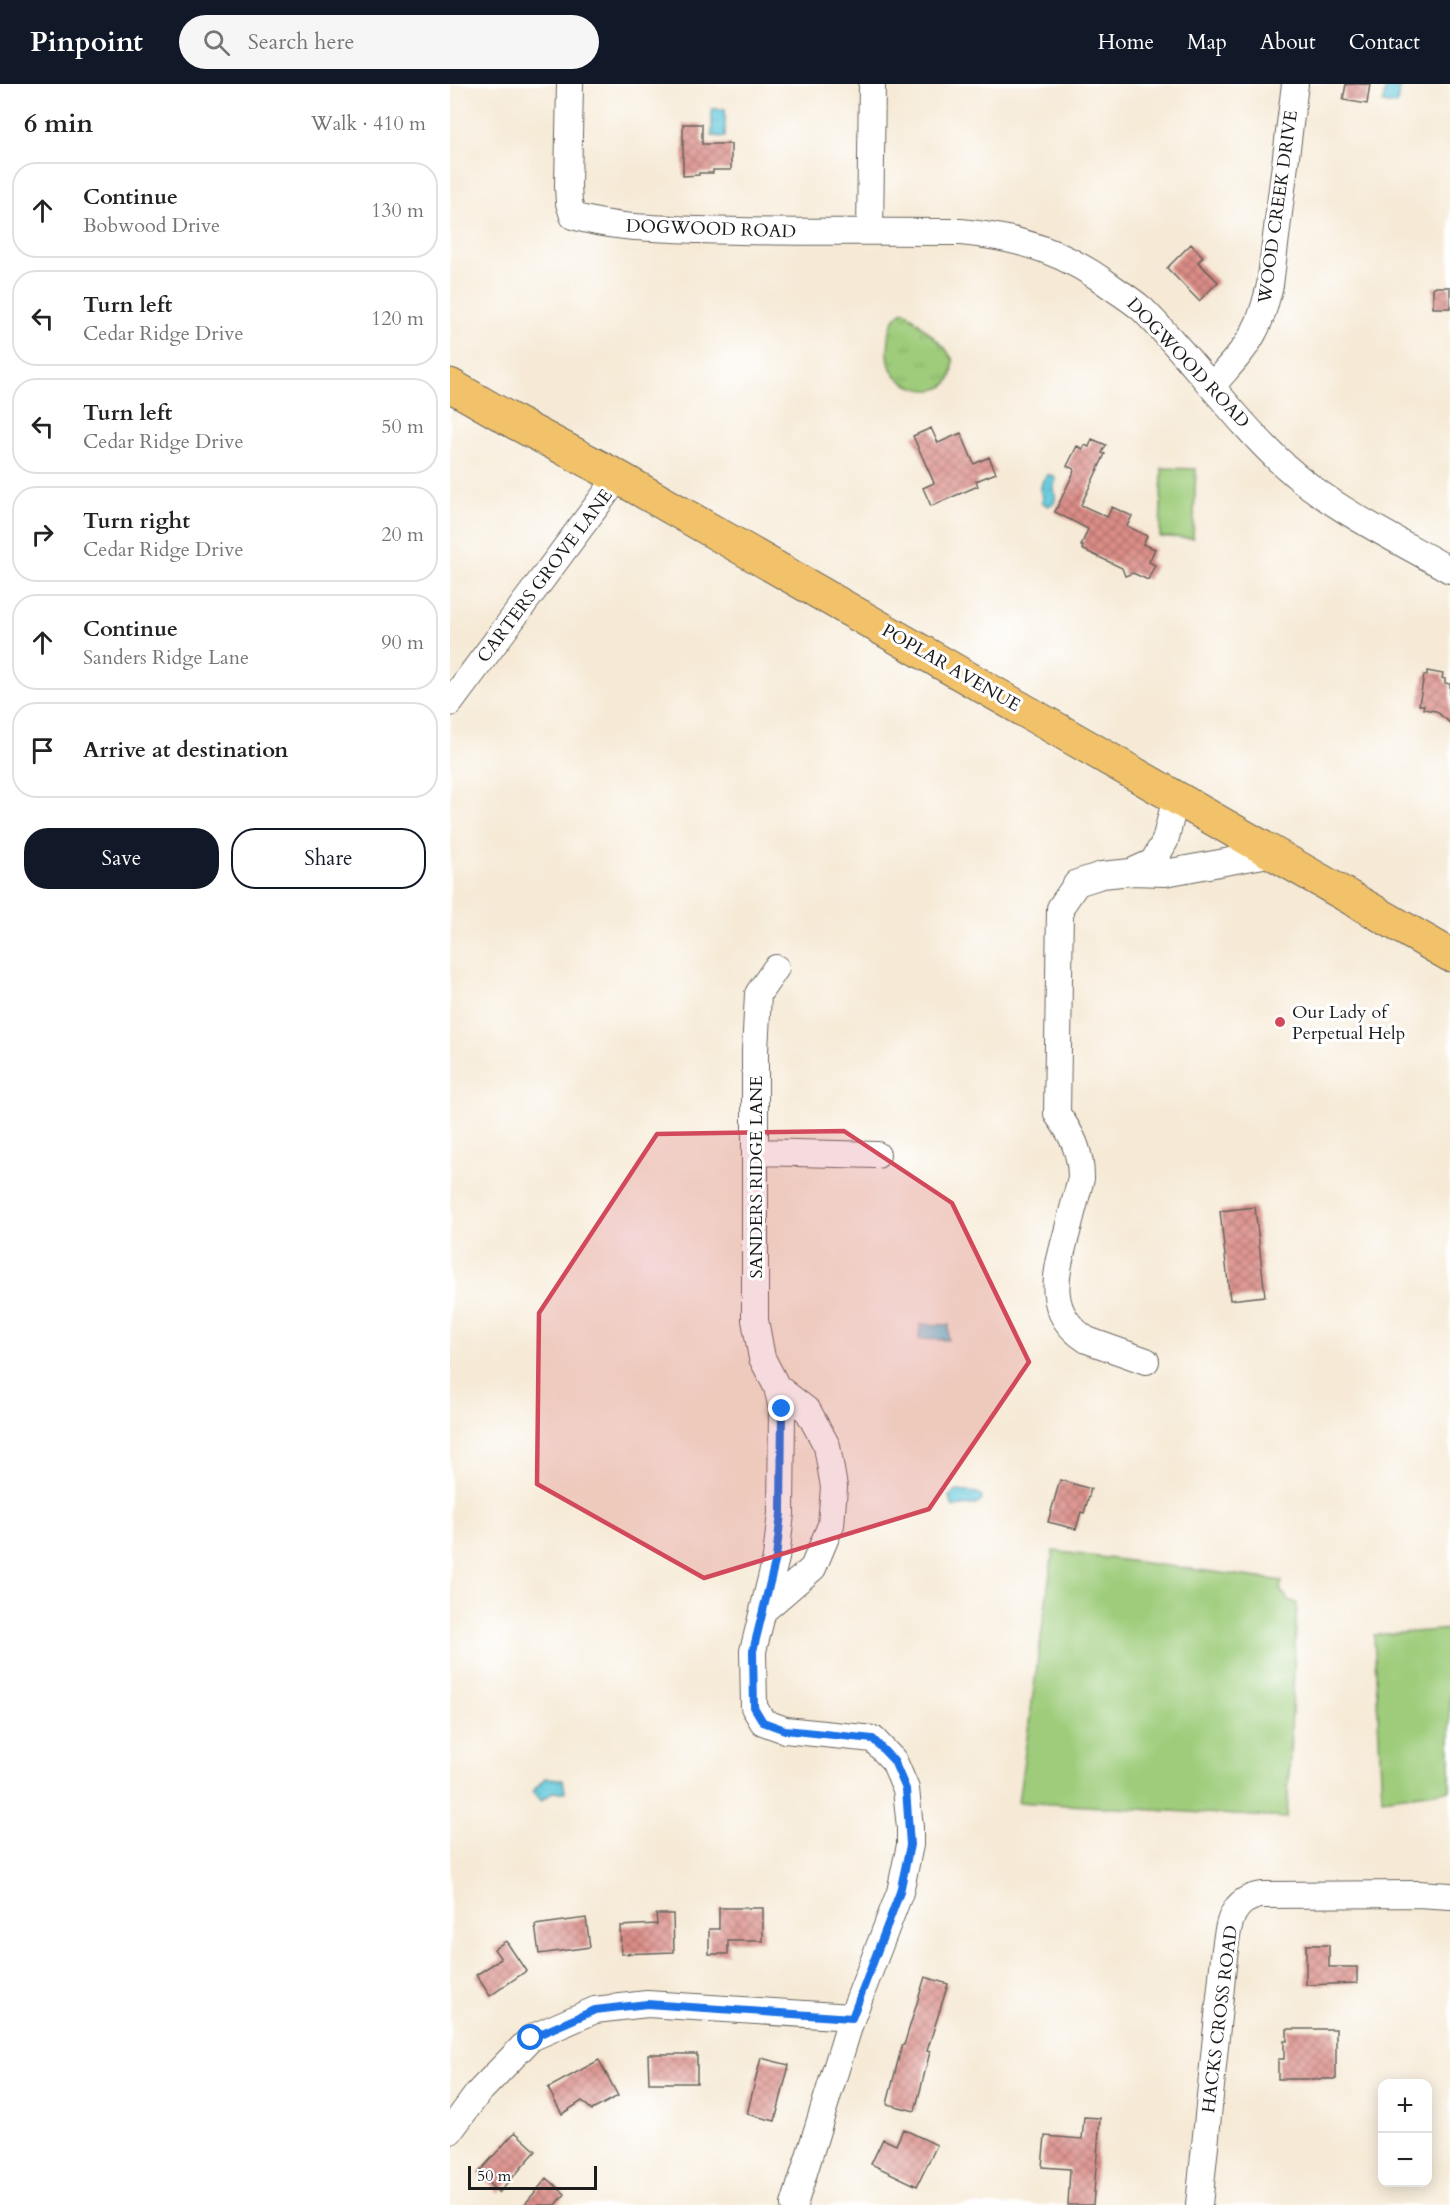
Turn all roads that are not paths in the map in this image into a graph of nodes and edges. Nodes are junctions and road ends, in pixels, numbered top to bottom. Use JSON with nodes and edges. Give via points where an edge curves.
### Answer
{"nodes":[{"id":1,"x":570,"y":84,"type":"edge"},
{"id":2,"x":872,"y":84,"type":"edge"},
{"id":3,"x":1294,"y":84,"type":"edge"},
{"id":4,"x":870,"y":231,"type":"junction"},
{"id":5,"x":450,"y":385,"type":"edge"},
{"id":6,"x":1212,"y":386,"type":"junction"},
{"id":7,"x":618,"y":477,"type":"junction"},
{"id":8,"x":1450,"y":570,"type":"edge"},
{"id":9,"x":450,"y":703,"type":"edge"},
{"id":10,"x":1176,"y":797,"type":"junction"},
{"id":11,"x":1274,"y":853,"type":"junction"},
{"id":12,"x":1131,"y":872,"type":"junction"},
{"id":13,"x":1450,"y":955,"type":"edge"},
{"id":14,"x":776,"y":968,"type":"dead end"},
{"id":15,"x":756,"y":1152,"type":"junction"},
{"id":16,"x":877,"y":1155,"type":"dead end"},
{"id":17,"x":1146,"y":1361,"type":"dead end"},
{"id":18,"x":777,"y":1387,"type":"junction"},
{"id":19,"x":763,"y":1611,"type":"junction"},
{"id":20,"x":1450,"y":1896,"type":"edge"},
{"id":21,"x":852,"y":2018,"type":"junction"},
{"id":22,"x":450,"y":2131,"type":"edge"},
{"id":23,"x":794,"y":2205,"type":"edge"},
{"id":24,"x":1199,"y":2205,"type":"edge"}],
"edges":[{"from":1,"to":4,"type":"street","name":"DOGWOOD ROAD","via":[[568,186],[573,216],[620,226]]},
{"from":2,"to":4,"type":"street"},
{"from":3,"to":6,"type":"street","name":"WOOD CREEK DRIVE","via":[[1268,295],[1255,331]]},
{"from":4,"to":6,"type":"street","name":"DOGWOOD ROAD","via":[[995,236],[1060,255],[1090,270],[1140,308]]},
{"from":5,"to":7,"type":"main road","name":"POPLAR AVENUE"},
{"from":6,"to":8,"type":"street","name":"DOGWOOD ROAD","via":[[1283,464],[1313,490]]},
{"from":7,"to":9,"type":"street","name":"CARTERS GROVE LANE"},
{"from":7,"to":10,"type":"main road","name":"POPLAR AVENUE"},
{"from":10,"to":11,"type":"main road","name":"POPLAR AVENUE"},
{"from":10,"to":12,"type":"street","via":[[1165,841],[1153,862]]},
{"from":11,"to":12,"type":"street","via":[[1165,873]]},
{"from":11,"to":13,"type":"main road","name":"POPLAR AVENUE"},
{"from":12,"to":17,"type":"street","via":[[1102,875],[1077,884],[1060,908],[1057,1114],[1075,1143],[1081,1178],[1056,1272],[1055,1290],[1060,1310],[1079,1335]]},
{"from":14,"to":15,"type":"street","name":"SANDERS RIDGE LANE","via":[[758,994]]},
{"from":15,"to":16,"type":"street"},
{"from":15,"to":18,"type":"street","name":"SANDERS RIDGE LANE","via":[[755,1320],[762,1358]]},
{"from":18,"to":19,"type":"street","name":"SANDERS RIDGE LANE","via":[[782,1409],[781,1513],[776,1558]]},
{"from":18,"to":19,"type":"street","name":"SANDERS RIDGE LANE","via":[[808,1411],[827,1446],[834,1487],[831,1526],[813,1568]]},
{"from":19,"to":21,"type":"street","name":"SANDERS RIDGE LANE","via":[[753,1651],[754,1707],[763,1722],[785,1730],[873,1739],[894,1761],[906,1789],[910,1845],[900,1892]]},
{"from":20,"to":24,"type":"street","name":"HACKS CROSS ROAD","via":[[1261,1895],[1242,1901],[1235,1909],[1224,1957]]},
{"from":21,"to":22,"type":"street","via":[[647,2004],[595,2010],[531,2038],[478,2093]]},
{"from":21,"to":23,"type":"street","name":"SANDERS RIDGE LANE"}]}
